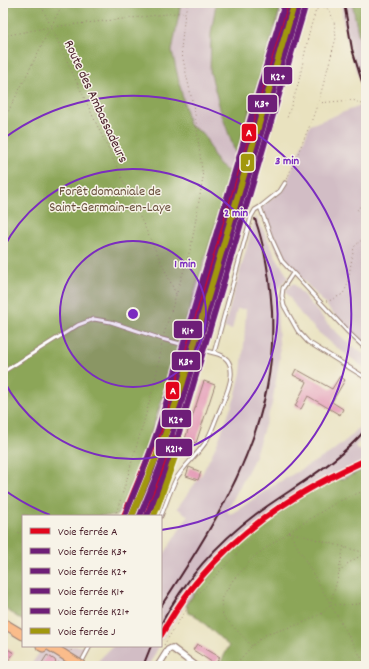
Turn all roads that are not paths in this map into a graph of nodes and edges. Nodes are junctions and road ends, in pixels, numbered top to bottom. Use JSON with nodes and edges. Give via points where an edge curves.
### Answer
{"nodes":[{"id":1,"x":285,"y":183,"type":"road end"},
{"id":2,"x":260,"y":207,"type":"junction"},
{"id":3,"x":293,"y":273,"type":"junction"},
{"id":4,"x":366,"y":349,"type":"edge"},
{"id":5,"x":214,"y":353,"type":"junction"},
{"id":6,"x":3,"y":372,"type":"edge"},
{"id":7,"x":366,"y":378,"type":"edge"},
{"id":8,"x":161,"y":515,"type":"edge"},
{"id":9,"x":3,"y":617,"type":"edge"},
{"id":10,"x":3,"y":623,"type":"edge"},
{"id":11,"x":22,"y":628,"type":"edge"},
{"id":12,"x":22,"y":634,"type":"edge"},
{"id":13,"x":46,"y":647,"type":"edge"},
{"id":14,"x":47,"y":647,"type":"edge"},
{"id":15,"x":89,"y":647,"type":"edge"},
{"id":16,"x":73,"y":666,"type":"edge"},
{"id":17,"x":79,"y":666,"type":"edge"},
{"id":18,"x":82,"y":666,"type":"edge"},
{"id":19,"x":158,"y":666,"type":"edge"},
{"id":20,"x":196,"y":666,"type":"edge"}],
"edges":[{"from":1,"to":2,"type":"lane","via":[[280,191]]},
{"from":2,"to":3,"type":"lane","via":[[277,251]]},
{"from":2,"to":5,"type":"lane","via":[[251,217]]},
{"from":3,"to":4,"type":"lane"},
{"from":3,"to":7,"type":"lane","via":[[283,288],[282,296],[284,306],[298,331],[308,342]]},
{"from":5,"to":6,"type":"lane","via":[[94,319],[78,325]]},
{"from":5,"to":8,"type":"lane","via":[[226,358],[230,365],[230,385],[206,442],[176,480]]},
{"from":9,"to":11,"type":"main road"},
{"from":10,"to":12,"type":"main road"},
{"from":13,"to":16,"type":"main road"},
{"from":14,"to":18,"type":"main road","bridge":true},
{"from":15,"to":17,"type":"lane"},
{"from":19,"to":20,"type":"street","via":[[172,648]]}]}
